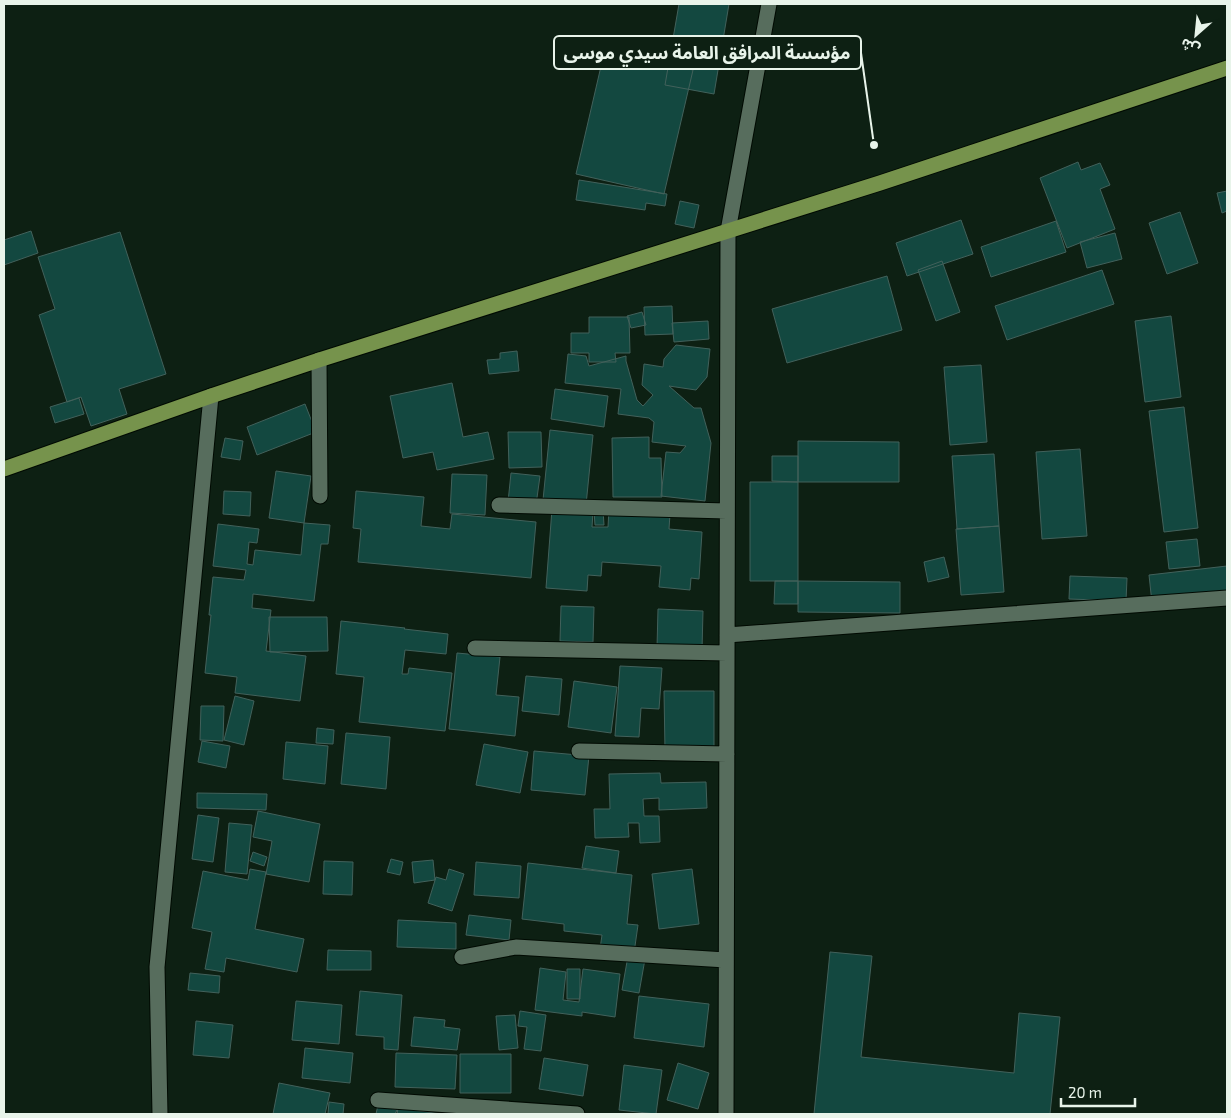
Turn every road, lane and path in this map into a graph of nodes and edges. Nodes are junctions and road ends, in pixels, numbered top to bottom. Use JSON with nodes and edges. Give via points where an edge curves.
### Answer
{"nodes":[{"id":1,"x":769,"y":4,"type":"edge"},
{"id":2,"x":1227,"y":68,"type":"edge"},
{"id":3,"x":728,"y":231,"type":"junction"},
{"id":4,"x":319,"y":360,"type":"junction"},
{"id":5,"x":211,"y":396,"type":"junction"},
{"id":6,"x":4,"y":469,"type":"edge"},
{"id":7,"x":320,"y":496,"type":"dead end"},
{"id":8,"x":499,"y":506,"type":"dead end"},
{"id":9,"x":727,"y":511,"type":"junction"},
{"id":10,"x":1227,"y":598,"type":"edge"},
{"id":11,"x":727,"y":635,"type":"junction"},
{"id":12,"x":475,"y":648,"type":"dead end"},
{"id":13,"x":727,"y":653,"type":"junction"},
{"id":14,"x":579,"y":751,"type":"dead end"},
{"id":15,"x":727,"y":754,"type":"junction"},
{"id":16,"x":462,"y":957,"type":"dead end"},
{"id":17,"x":726,"y":960,"type":"junction"},
{"id":18,"x":378,"y":1100,"type":"dead end"},
{"id":19,"x":160,"y":1114,"type":"edge"},
{"id":20,"x":577,"y":1114,"type":"edge"},
{"id":21,"x":726,"y":1114,"type":"edge"}],
"edges":[{"from":1,"to":3,"type":"street"},
{"from":2,"to":3,"type":"main road","via":[[880,184]]},
{"from":3,"to":4,"type":"main road"},
{"from":3,"to":9,"type":"street"},
{"from":4,"to":5,"type":"main road"},
{"from":4,"to":7,"type":"street"},
{"from":5,"to":6,"type":"main road"},
{"from":5,"to":19,"type":"street","via":[[157,967]]},
{"from":8,"to":9,"type":"street"},
{"from":9,"to":11,"type":"street"},
{"from":10,"to":11,"type":"street"},
{"from":11,"to":13,"type":"street"},
{"from":12,"to":13,"type":"street"},
{"from":13,"to":15,"type":"street"},
{"from":14,"to":15,"type":"street"},
{"from":15,"to":17,"type":"street"},
{"from":16,"to":17,"type":"street","via":[[516,947]]},
{"from":17,"to":21,"type":"street"},
{"from":18,"to":20,"type":"street"}]}
